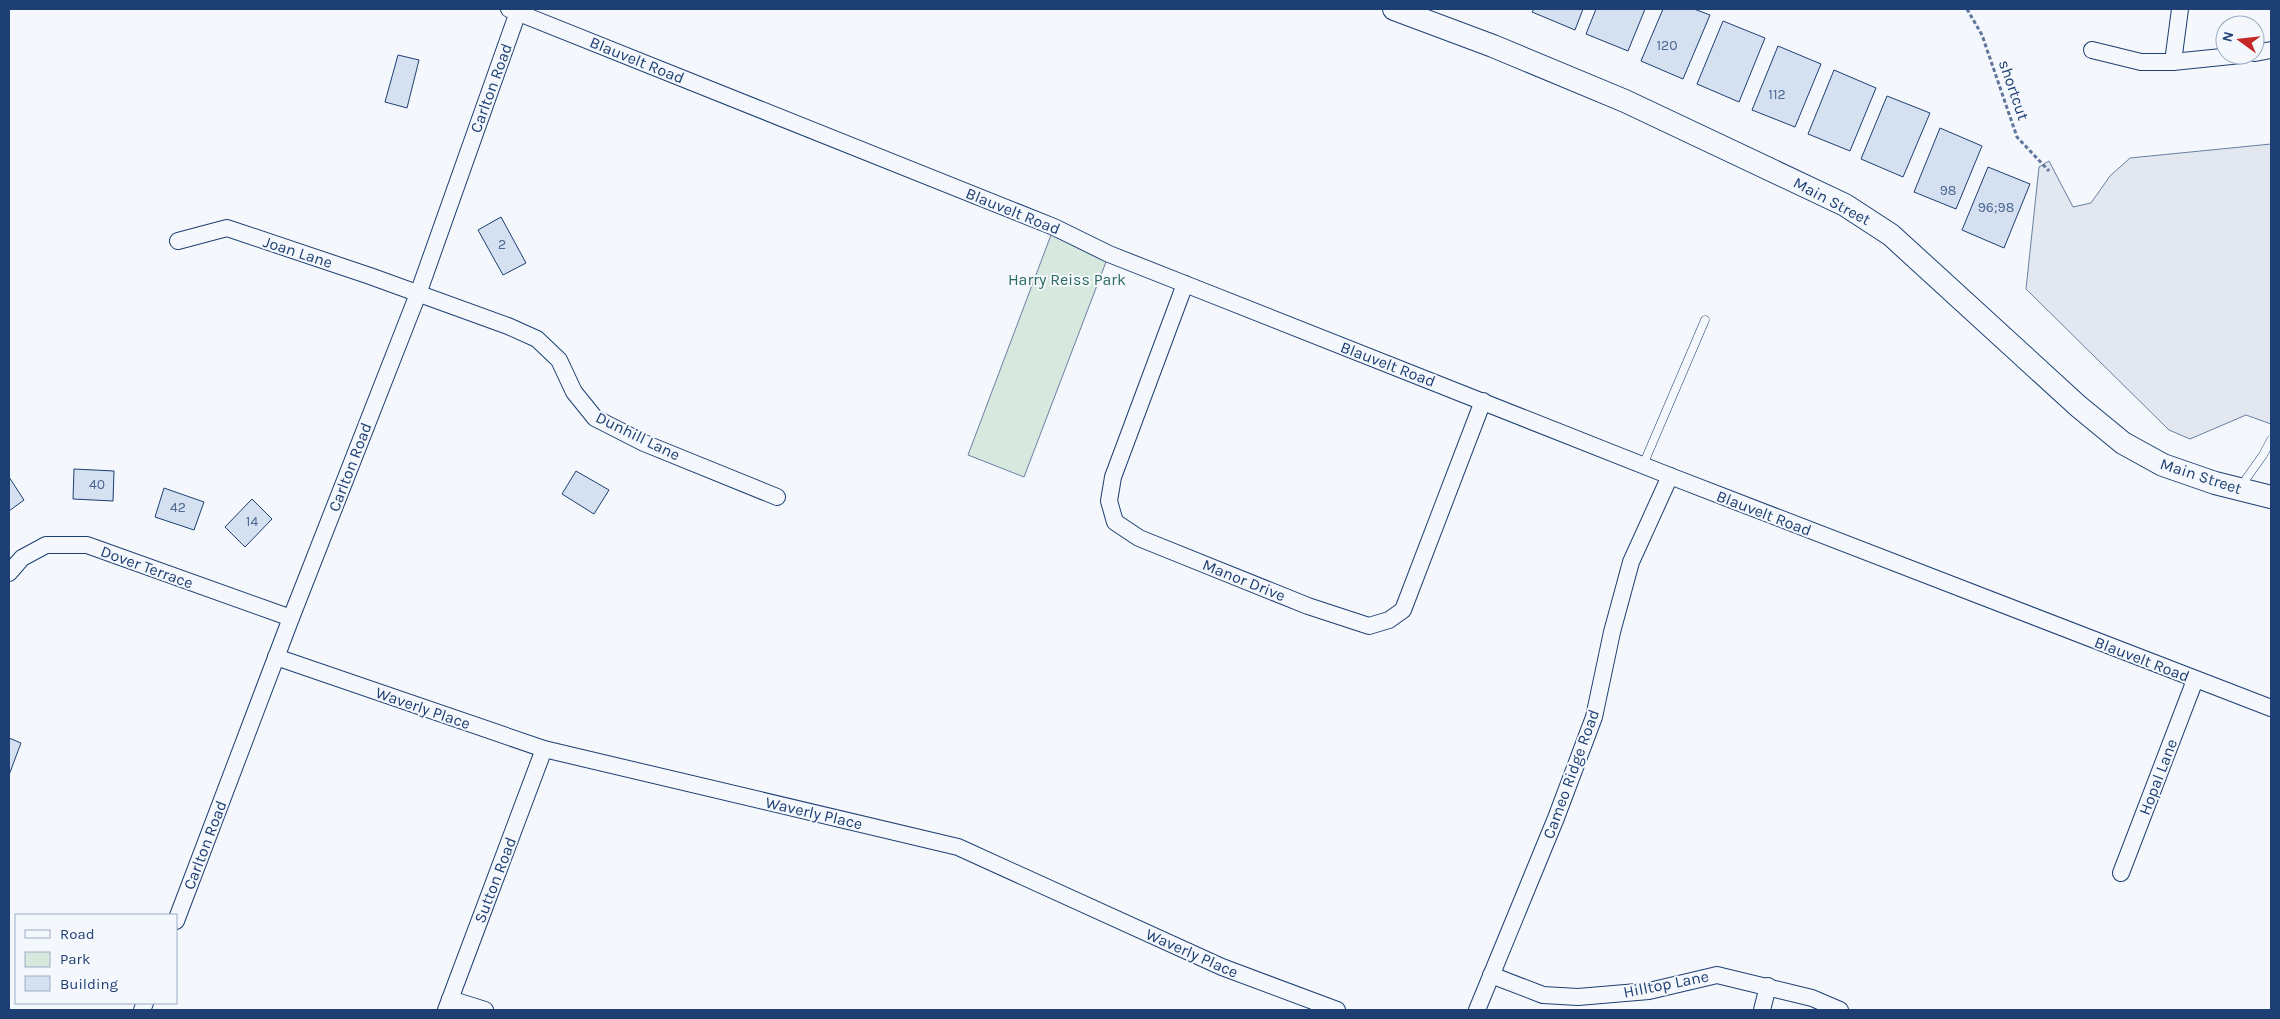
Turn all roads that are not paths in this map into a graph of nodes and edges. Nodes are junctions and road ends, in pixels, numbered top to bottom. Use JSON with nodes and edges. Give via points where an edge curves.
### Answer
{"nodes":[{"id":1,"x":1394,"y":9,"type":"edge"},
{"id":2,"x":2180,"y":9,"type":"edge"},
{"id":3,"x":513,"y":10,"type":"edge"},
{"id":4,"x":2092,"y":50,"type":"dead end"},
{"id":5,"x":2215,"y":58,"type":"edge"},
{"id":6,"x":2173,"y":62,"type":"junction"},
{"id":7,"x":178,"y":241,"type":"dead end"},
{"id":8,"x":1185,"y":284,"type":"junction"},
{"id":9,"x":418,"y":294,"type":"junction"},
{"id":10,"x":1705,"y":320,"type":"dead end"},
{"id":11,"x":1483,"y":401,"type":"junction"},
{"id":12,"x":2271,"y":440,"type":"edge"},
{"id":13,"x":1643,"y":465,"type":"junction"},
{"id":14,"x":1670,"y":476,"type":"junction"},
{"id":15,"x":2239,"y":489,"type":"junction"},
{"id":16,"x":777,"y":497,"type":"dead end"},
{"id":17,"x":2271,"y":497,"type":"edge"},
{"id":18,"x":9,"y":573,"type":"edge"},
{"id":19,"x":290,"y":618,"type":"junction"},
{"id":20,"x":276,"y":658,"type":"junction"},
{"id":21,"x":2195,"y":680,"type":"junction"},
{"id":22,"x":2271,"y":708,"type":"edge"},
{"id":23,"x":544,"y":749,"type":"junction"},
{"id":24,"x":2121,"y":874,"type":"dead end"},
{"id":25,"x":178,"y":916,"type":"edge"},
{"id":26,"x":1491,"y":975,"type":"junction"},
{"id":27,"x":1768,"y":986,"type":"junction"},
{"id":28,"x":448,"y":1005,"type":"edge"},
{"id":29,"x":485,"y":1010,"type":"edge"},
{"id":30,"x":1337,"y":1010,"type":"edge"},
{"id":31,"x":1477,"y":1010,"type":"edge"},
{"id":32,"x":1762,"y":1010,"type":"edge"},
{"id":33,"x":1840,"y":1010,"type":"edge"}],
"edges":[{"from":1,"to":15,"type":"main road","name":"Main Street","via":[[1625,101],[1845,204],[1891,235],[2123,443],[2163,465]]},
{"from":2,"to":6,"type":"street"},
{"from":3,"to":8,"type":"street","name":"Blauvelt Road","via":[[1054,227],[1109,254]]},
{"from":3,"to":9,"type":"street","name":"Carlton Road"},
{"from":4,"to":6,"type":"street","via":[[2141,62]]},
{"from":5,"to":6,"type":"street"},
{"from":7,"to":9,"type":"street","name":"Joan Lane","via":[[227,228]]},
{"from":8,"to":11,"type":"street","name":"Blauvelt Road"},
{"from":8,"to":11,"type":"street","name":"Manor Drive","via":[[1113,477],[1109,501],[1115,522],[1139,538],[1308,606],[1369,626],[1389,620],[1403,610]]},
{"from":9,"to":16,"type":"street","name":"Dunhill Lane","via":[[537,339],[559,360],[574,392],[595,418],[644,442]]},
{"from":9,"to":19,"type":"street","name":"Carlton Road"},
{"from":10,"to":13,"type":"lane"},
{"from":11,"to":13,"type":"street","name":"Blauvelt Road"},
{"from":12,"to":15,"type":"lane"},
{"from":13,"to":14,"type":"street","name":"Blauvelt Road"},
{"from":14,"to":21,"type":"street","name":"Blauvelt Road"},
{"from":14,"to":26,"type":"street","name":"Cameo Ridge Road","via":[[1631,562],[1594,717]]},
{"from":15,"to":17,"type":"main road","name":"Main Street"},
{"from":18,"to":19,"type":"street","name":"Dover Terrace","via":[[22,558],[46,545],[88,546]]},
{"from":19,"to":20,"type":"street","name":"Carlton Road"},
{"from":20,"to":23,"type":"street","name":"Waverly Place"},
{"from":20,"to":25,"type":"street","name":"Carlton Road"},
{"from":21,"to":22,"type":"street","name":"Blauvelt Road"},
{"from":21,"to":24,"type":"street","name":"Hopal Lane"},
{"from":23,"to":28,"type":"street","name":"Sutton Road"},
{"from":23,"to":30,"type":"street","name":"Waverly Place","via":[[958,847],[1222,967]]},
{"from":26,"to":27,"type":"street","name":"Hilltop Lane","via":[[1543,995],[1578,997],[1649,991],[1718,975]]},
{"from":26,"to":31,"type":"street","name":"Cameo Ridge Road"},
{"from":27,"to":32,"type":"street"},
{"from":27,"to":33,"type":"street","name":"Hilltop Lane","via":[[1812,998]]},
{"from":28,"to":29,"type":"street"}]}
